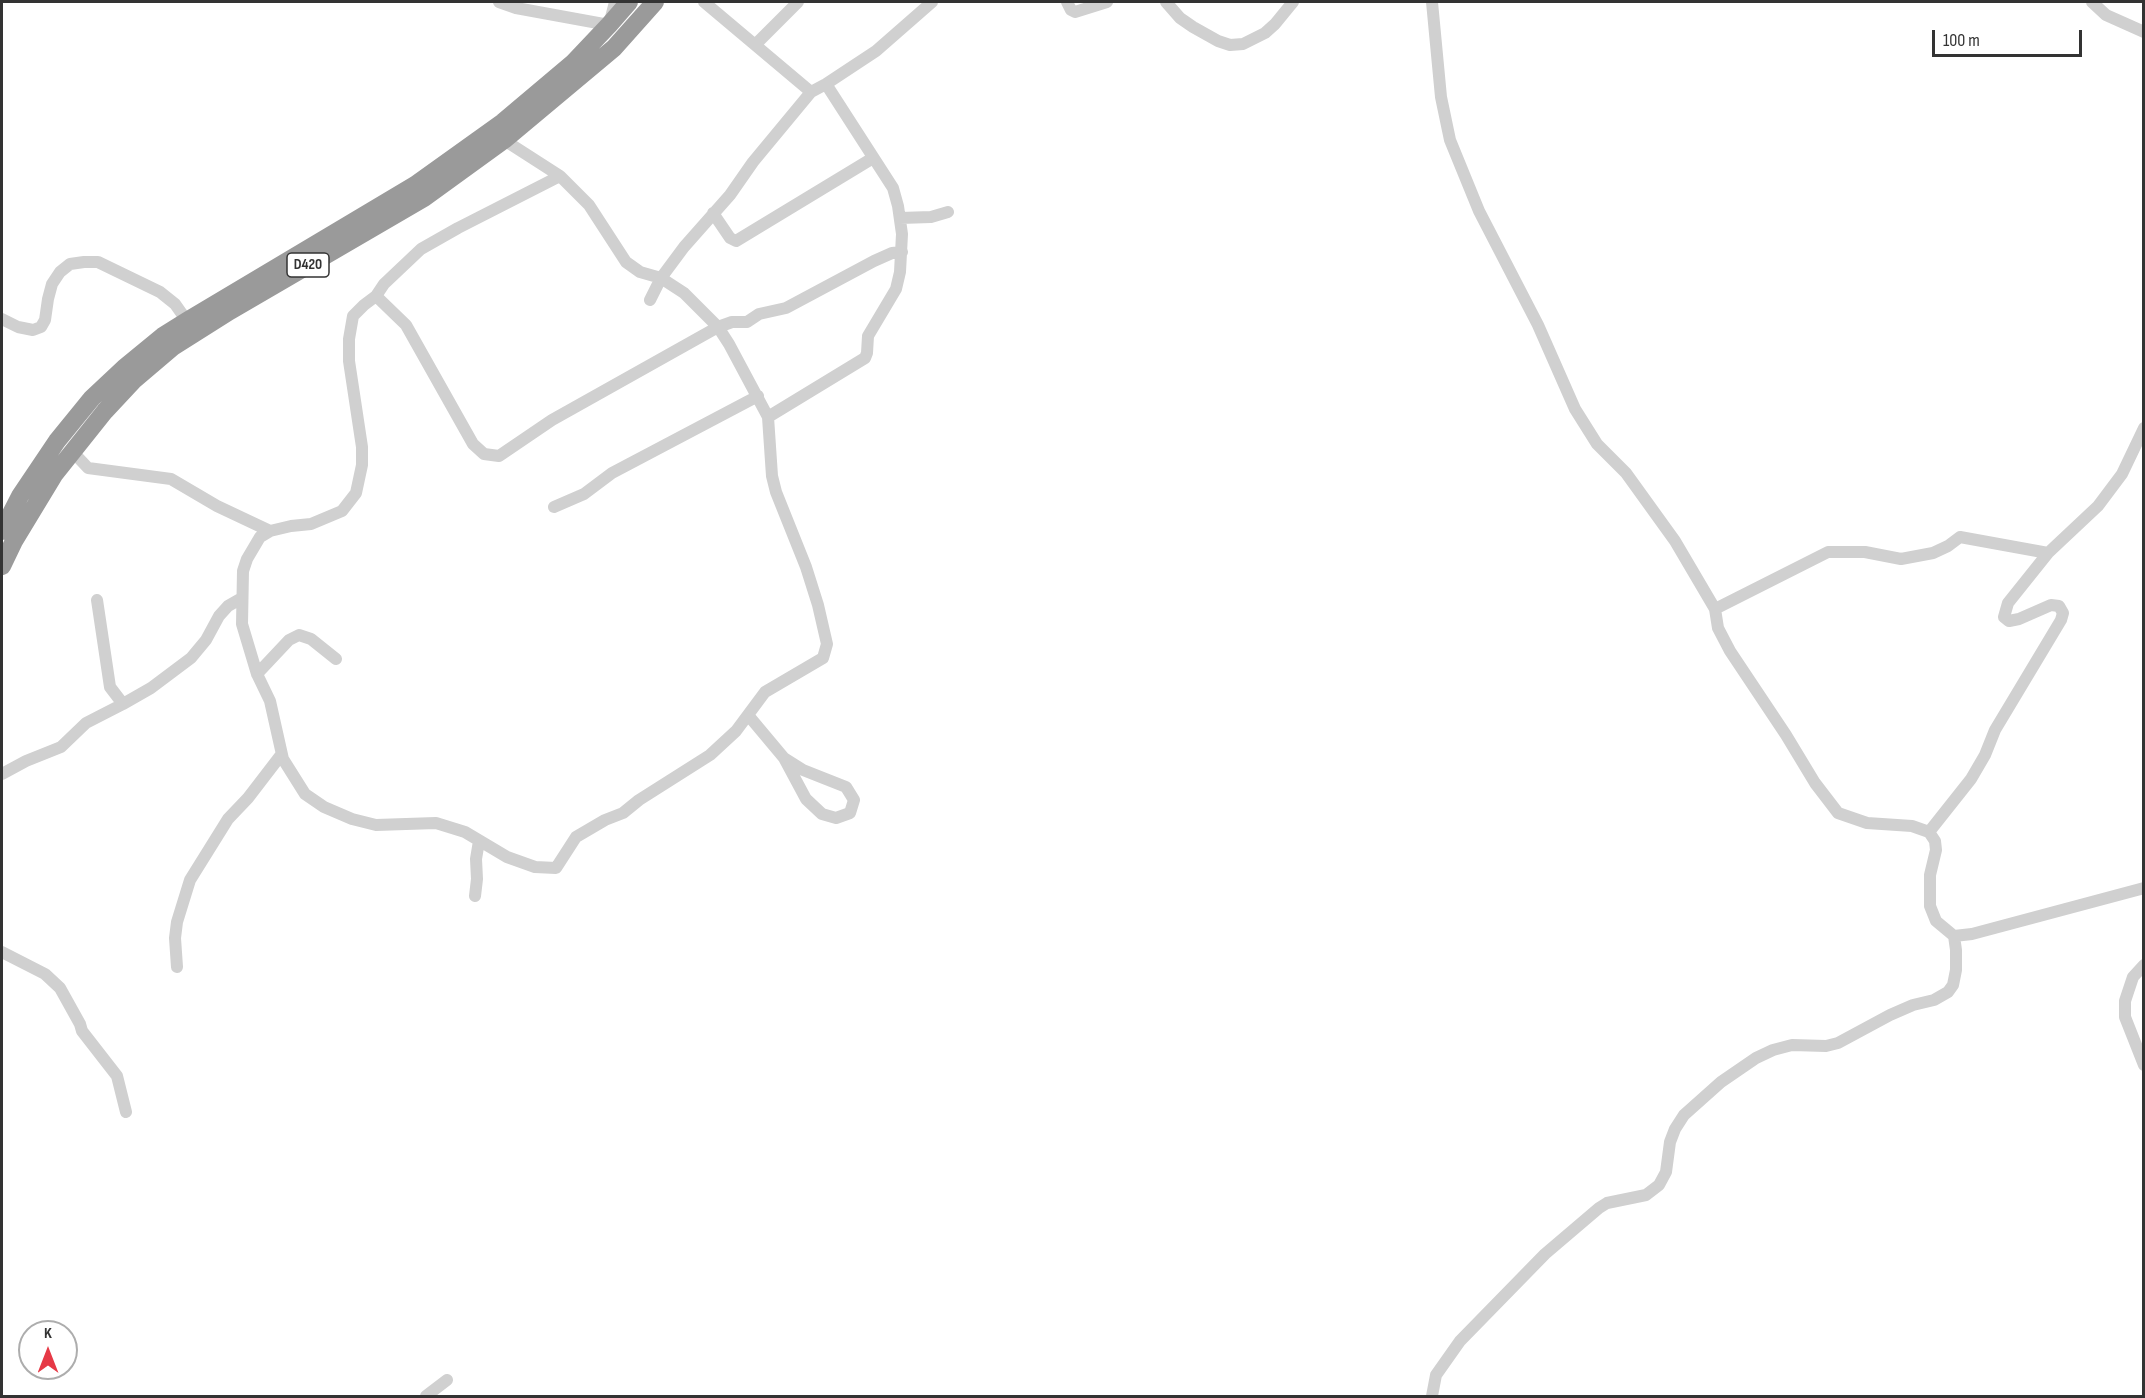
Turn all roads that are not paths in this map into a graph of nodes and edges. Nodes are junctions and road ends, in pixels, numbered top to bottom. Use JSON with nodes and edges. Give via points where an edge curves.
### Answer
{"nodes":[{"id":1,"x":498,"y":2,"type":"edge"},
{"id":2,"x":615,"y":2,"type":"edge"},
{"id":3,"x":628,"y":2,"type":"edge"},
{"id":4,"x":655,"y":2,"type":"edge"},
{"id":5,"x":704,"y":2,"type":"edge"},
{"id":6,"x":798,"y":2,"type":"edge"},
{"id":7,"x":932,"y":2,"type":"edge"},
{"id":8,"x":1067,"y":2,"type":"edge"},
{"id":9,"x":1107,"y":2,"type":"edge"},
{"id":10,"x":1166,"y":2,"type":"edge"},
{"id":11,"x":1293,"y":2,"type":"edge"},
{"id":12,"x":1432,"y":2,"type":"edge"},
{"id":13,"x":2092,"y":2,"type":"edge"},
{"id":14,"x":609,"y":26,"type":"junction"},
{"id":15,"x":2144,"y":32,"type":"edge"},
{"id":16,"x":756,"y":44,"type":"junction"},
{"id":17,"x":826,"y":84,"type":"junction"},
{"id":18,"x":811,"y":92,"type":"junction"},
{"id":19,"x":504,"y":140,"type":"junction"},
{"id":20,"x":873,"y":158,"type":"junction"},
{"id":21,"x":560,"y":176,"type":"junction"},
{"id":22,"x":948,"y":212,"type":"dead end"},
{"id":23,"x":713,"y":213,"type":"junction"},
{"id":24,"x":900,"y":218,"type":"junction"},
{"id":25,"x":902,"y":252,"type":"junction"},
{"id":26,"x":661,"y":278,"type":"junction"},
{"id":27,"x":376,"y":296,"type":"junction"},
{"id":28,"x":650,"y":300,"type":"dead end"},
{"id":29,"x":2,"y":318,"type":"edge"},
{"id":30,"x":187,"y":321,"type":"junction"},
{"id":31,"x":718,"y":327,"type":"junction"},
{"id":32,"x":758,"y":396,"type":"junction"},
{"id":33,"x":768,"y":417,"type":"junction"},
{"id":34,"x":2144,"y":428,"type":"edge"},
{"id":35,"x":72,"y":451,"type":"junction"},
{"id":36,"x":554,"y":507,"type":"dead end"},
{"id":37,"x":2,"y":531,"type":"edge"},
{"id":38,"x":270,"y":531,"type":"junction"},
{"id":39,"x":2048,"y":553,"type":"junction"},
{"id":40,"x":2,"y":566,"type":"edge"},
{"id":41,"x":242,"y":598,"type":"junction"},
{"id":42,"x":97,"y":600,"type":"dead end"},
{"id":43,"x":1715,"y":609,"type":"junction"},
{"id":44,"x":336,"y":659,"type":"dead end"},
{"id":45,"x":257,"y":674,"type":"junction"},
{"id":46,"x":123,"y":704,"type":"junction"},
{"id":47,"x":748,"y":715,"type":"junction"},
{"id":48,"x":281,"y":755,"type":"junction"},
{"id":49,"x":784,"y":758,"type":"junction"},
{"id":50,"x":2,"y":774,"type":"edge"},
{"id":51,"x":1929,"y":832,"type":"junction"},
{"id":52,"x":479,"y":841,"type":"junction"},
{"id":53,"x":2144,"y":888,"type":"edge"},
{"id":54,"x":475,"y":896,"type":"dead end"},
{"id":55,"x":1954,"y":936,"type":"junction"},
{"id":56,"x":2,"y":952,"type":"edge"},
{"id":57,"x":2144,"y":965,"type":"edge"},
{"id":58,"x":177,"y":967,"type":"dead end"},
{"id":59,"x":2144,"y":1065,"type":"edge"},
{"id":60,"x":126,"y":1112,"type":"dead end"},
{"id":61,"x":447,"y":1380,"type":"dead end"},
{"id":62,"x":426,"y":1396,"type":"edge"},
{"id":63,"x":1432,"y":1396,"type":"edge"}],
"edges":[{"from":1,"to":14,"type":"street"},
{"from":2,"to":14,"type":"street"},
{"from":3,"to":14,"type":"highway","number":"D420"},
{"from":4,"to":19,"type":"highway","number":"D420","via":[[614,48]]},
{"from":5,"to":16,"type":"street"},
{"from":6,"to":16,"type":"street"},
{"from":7,"to":17,"type":"street","via":[[876,51]]},
{"from":8,"to":9,"type":"street","via":[[1075,12]]},
{"from":10,"to":11,"type":"street","via":[[1193,27],[1230,45],[1254,40],[1265,33]]},
{"from":12,"to":43,"type":"street","via":[[1437,67],[1450,140],[1479,211],[1538,324],[1580,418],[1670,532]]},
{"from":13,"to":15,"type":"street","via":[[2106,15]]},
{"from":14,"to":30,"type":"highway","number":"D420","via":[[573,63],[503,122],[416,185]]},
{"from":16,"to":18,"type":"street"},
{"from":17,"to":18,"type":"street"},
{"from":17,"to":20,"type":"street"},
{"from":18,"to":23,"type":"street"},
{"from":19,"to":21,"type":"street"},
{"from":19,"to":35,"type":"highway","number":"D420","via":[[424,198],[172,347],[133,381]]},
{"from":20,"to":23,"type":"street","via":[[736,241]]},
{"from":20,"to":24,"type":"street","via":[[894,188]]},
{"from":21,"to":26,"type":"street","via":[[589,206],[626,261],[640,272]]},
{"from":21,"to":27,"type":"street","via":[[421,249]]},
{"from":22,"to":24,"type":"street"},
{"from":23,"to":26,"type":"street"},
{"from":24,"to":25,"type":"street"},
{"from":25,"to":31,"type":"street","via":[[874,261],[786,308]]},
{"from":25,"to":33,"type":"street","via":[[896,289],[868,336],[865,358]]},
{"from":26,"to":28,"type":"street"},
{"from":26,"to":31,"type":"street","via":[[684,293]]},
{"from":27,"to":31,"type":"street","via":[[406,325],[473,444],[491,456],[499,456],[552,420]]},
{"from":27,"to":38,"type":"street","via":[[353,316],[349,339],[362,456],[356,493],[342,511],[311,524]]},
{"from":29,"to":30,"type":"street","via":[[18,327],[41,327],[52,284],[70,264],[84,261],[98,262],[160,292]]},
{"from":30,"to":37,"type":"highway","number":"D420","via":[[163,336],[92,398],[40,464]]},
{"from":31,"to":32,"type":"street"},
{"from":32,"to":33,"type":"street"},
{"from":32,"to":36,"type":"street"},
{"from":33,"to":47,"type":"street","via":[[776,492],[818,605],[827,648],[823,658],[765,692]]},
{"from":34,"to":39,"type":"street","via":[[2122,474],[2098,506]]},
{"from":35,"to":38,"type":"street","via":[[88,468],[171,479]]},
{"from":35,"to":40,"type":"highway","number":"D420","via":[[30,514]]},
{"from":38,"to":41,"type":"street","via":[[260,537],[247,559]]},
{"from":39,"to":43,"type":"street","via":[[1960,537],[1934,553],[1901,560],[1865,552],[1828,552]]},
{"from":39,"to":51,"type":"street","via":[[2008,603],[2004,617],[2008,621],[2019,619],[2051,605],[2059,606],[2061,620],[1995,730],[1971,779]]},
{"from":41,"to":45,"type":"street","via":[[242,624]]},
{"from":41,"to":46,"type":"street","via":[[219,616],[191,658]]},
{"from":42,"to":46,"type":"street","via":[[110,687]]},
{"from":43,"to":51,"type":"street","via":[[1718,628],[1730,651],[1838,813],[1868,823],[1912,826]]},
{"from":44,"to":45,"type":"street","via":[[311,639],[299,635],[289,640]]},
{"from":45,"to":48,"type":"street","via":[[270,701]]},
{"from":46,"to":50,"type":"street","via":[[86,723],[61,747]]},
{"from":47,"to":49,"type":"street"},
{"from":47,"to":52,"type":"street","via":[[710,755],[623,813],[576,837],[556,868],[516,860]]},
{"from":48,"to":52,"type":"street","via":[[305,794],[324,807],[376,825],[436,823]]},
{"from":48,"to":58,"type":"street","via":[[228,819],[190,880],[177,922]]},
{"from":49,"to":49,"type":"street","via":[[806,799],[822,814],[836,818],[850,813],[854,801],[846,787]]},
{"from":51,"to":55,"type":"street","via":[[1936,850],[1930,875],[1930,906],[1936,921]]},
{"from":52,"to":54,"type":"street"},
{"from":53,"to":55,"type":"street"},
{"from":55,"to":63,"type":"street","via":[[1956,970],[1948,992],[1912,1005],[1838,1043],[1773,1050],[1721,1082],[1684,1115],[1675,1129],[1666,1172],[1659,1185],[1646,1195],[1607,1203],[1545,1254],[1460,1341],[1436,1375]]},
{"from":56,"to":60,"type":"street","via":[[45,974],[60,988],[82,1031],[117,1076]]},
{"from":57,"to":59,"type":"street","via":[[2133,977],[2125,1001],[2125,1017]]},
{"from":61,"to":62,"type":"street"}]}
